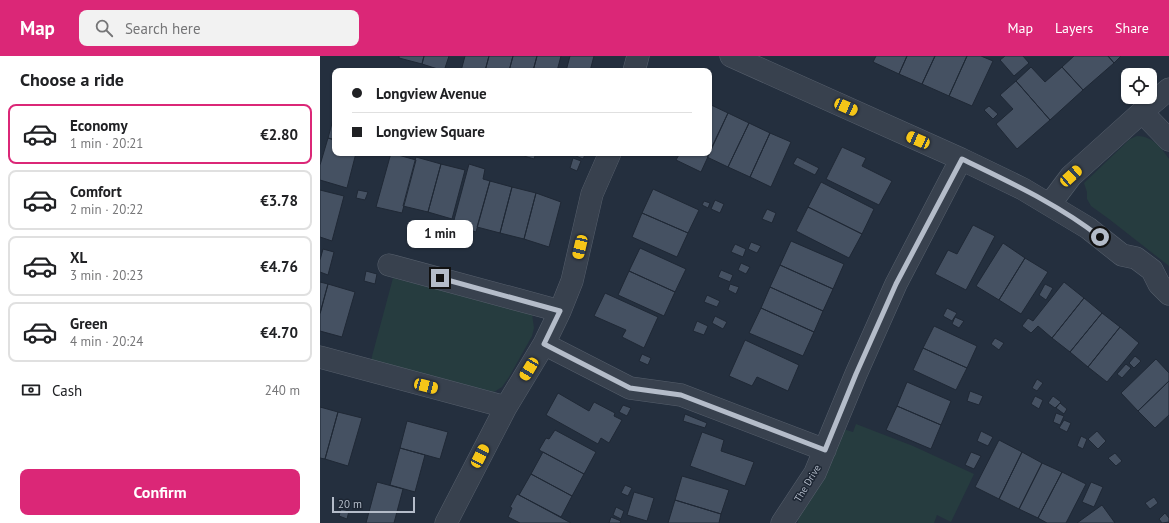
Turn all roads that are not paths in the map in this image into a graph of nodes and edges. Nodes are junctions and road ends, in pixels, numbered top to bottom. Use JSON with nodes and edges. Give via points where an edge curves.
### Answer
{"nodes":[{"id":1,"x":638,"y":56,"type":"edge"},
{"id":2,"x":731,"y":56,"type":"edge"},
{"id":3,"x":635,"y":68,"type":"edge"},
{"id":4,"x":1169,"y":89,"type":"edge"},
{"id":5,"x":1142,"y":112,"type":"junction"},
{"id":6,"x":1169,"y":140,"type":"edge"},
{"id":7,"x":609,"y":156,"type":"edge"},
{"id":8,"x":962,"y":159,"type":"junction"},
{"id":9,"x":1050,"y":204,"type":"junction"},
{"id":10,"x":389,"y":265,"type":"dead end"},
{"id":11,"x":1169,"y":294,"type":"edge"},
{"id":12,"x":560,"y":311,"type":"junction"},
{"id":13,"x":544,"y":344,"type":"junction"},
{"id":14,"x":320,"y":358,"type":"edge"},
{"id":15,"x":506,"y":407,"type":"junction"},
{"id":16,"x":825,"y":450,"type":"junction"},
{"id":17,"x":446,"y":523,"type":"edge"},
{"id":18,"x":782,"y":523,"type":"edge"}],
"edges":[{"from":1,"to":3,"type":"street"},
{"from":2,"to":8,"type":"street"},
{"from":4,"to":5,"type":"street"},
{"from":5,"to":6,"type":"street"},
{"from":5,"to":9,"type":"street","via":[[1071,176]]},
{"from":7,"to":12,"type":"street","via":[[592,194],[572,281]]},
{"from":8,"to":9,"type":"street"},
{"from":8,"to":16,"type":"street","name":"The Drive","via":[[896,284]]},
{"from":9,"to":11,"type":"street","via":[[1088,228],[1122,255],[1136,258],[1152,270],[1159,284]]},
{"from":10,"to":12,"type":"street"},
{"from":12,"to":13,"type":"street"},
{"from":13,"to":15,"type":"street"},
{"from":13,"to":16,"type":"street","via":[[630,388],[681,395]]},
{"from":14,"to":15,"type":"street"},
{"from":15,"to":17,"type":"street"},
{"from":16,"to":18,"type":"street","name":"The Drive","via":[[815,473]]}]}
